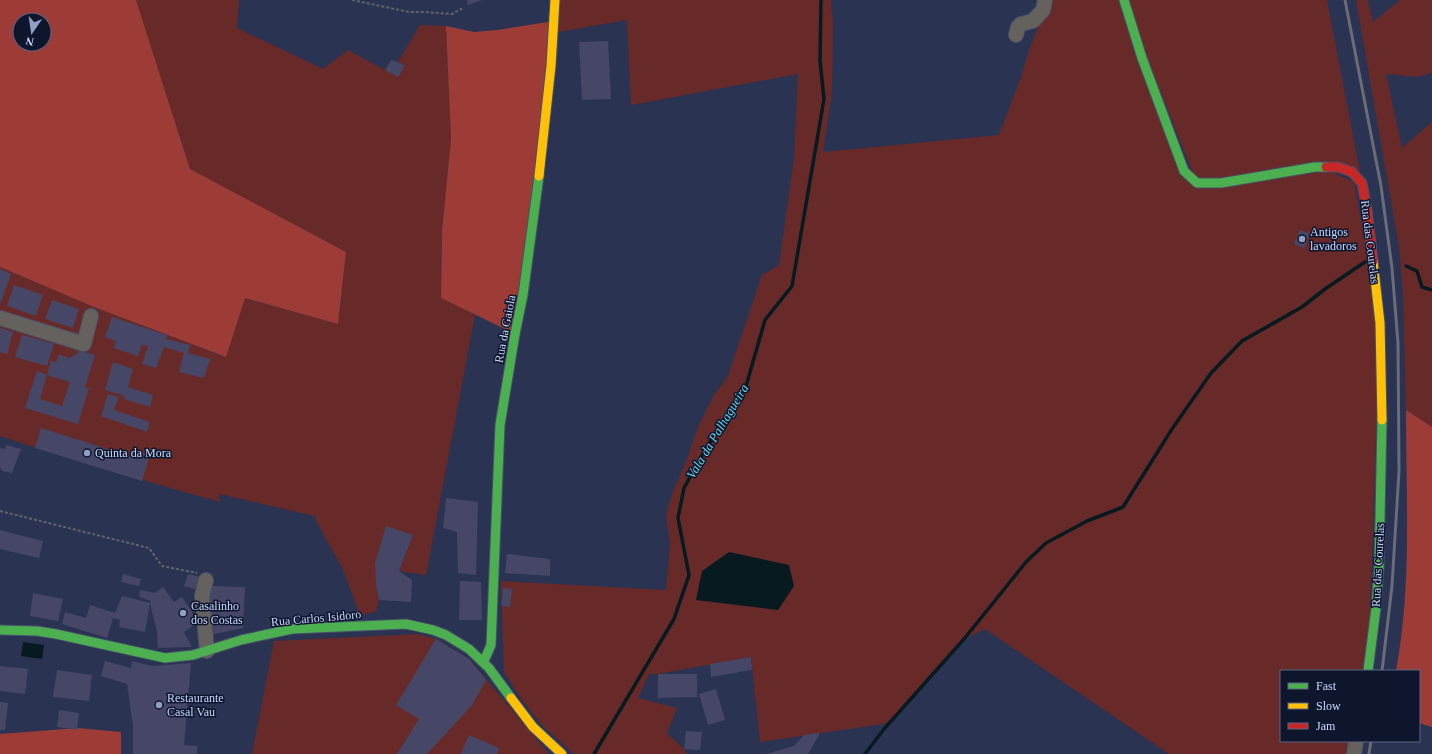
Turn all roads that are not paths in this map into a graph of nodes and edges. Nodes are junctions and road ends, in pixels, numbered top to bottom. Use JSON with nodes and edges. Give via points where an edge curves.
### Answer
{"nodes":[{"id":1,"x":555,"y":0,"type":"edge"},
{"id":2,"x":1045,"y":0,"type":"edge"},
{"id":3,"x":1124,"y":0,"type":"edge"},
{"id":4,"x":1016,"y":35,"type":"dead end"},
{"id":5,"x":91,"y":316,"type":"dead end"},
{"id":6,"x":0,"y":318,"type":"edge"},
{"id":7,"x":206,"y":580,"type":"road end"},
{"id":8,"x":0,"y":630,"type":"edge"},
{"id":9,"x":206,"y":651,"type":"junction"},
{"id":10,"x":484,"y":661,"type":"junction"},
{"id":11,"x":1368,"y":670,"type":"edge"},
{"id":12,"x":1356,"y":742,"type":"edge"},
{"id":13,"x":562,"y":754,"type":"edge"},
{"id":14,"x":1354,"y":754,"type":"edge"}],
"edges":[{"from":1,"to":10,"type":"street","name":"Rua da Gaiola","via":[[551,66],[524,295],[500,425],[491,645]]},
{"from":2,"to":4,"type":"street","via":[[1043,10],[1033,21],[1021,24]]},
{"from":3,"to":11,"type":"street","name":"Rua das Courelas","via":[[1151,85],[1184,171],[1197,183],[1221,183],[1315,167],[1338,167],[1352,172],[1362,183],[1380,323],[1382,397],[1379,567]]},
{"from":5,"to":6,"type":"street","via":[[84,344]]},
{"from":7,"to":9,"type":"street","via":[[202,596]]},
{"from":8,"to":9,"type":"street","name":"Rua Carlos Isidoro","via":[[56,634],[165,658]]},
{"from":9,"to":10,"type":"street","name":"Rua Carlos Isidoro","via":[[246,638],[292,630],[406,624],[440,632]]},
{"from":10,"to":13,"type":"street","name":"Rua Carlos Isidoro","via":[[525,717]]},
{"from":12,"to":14,"type":"street"}]}
